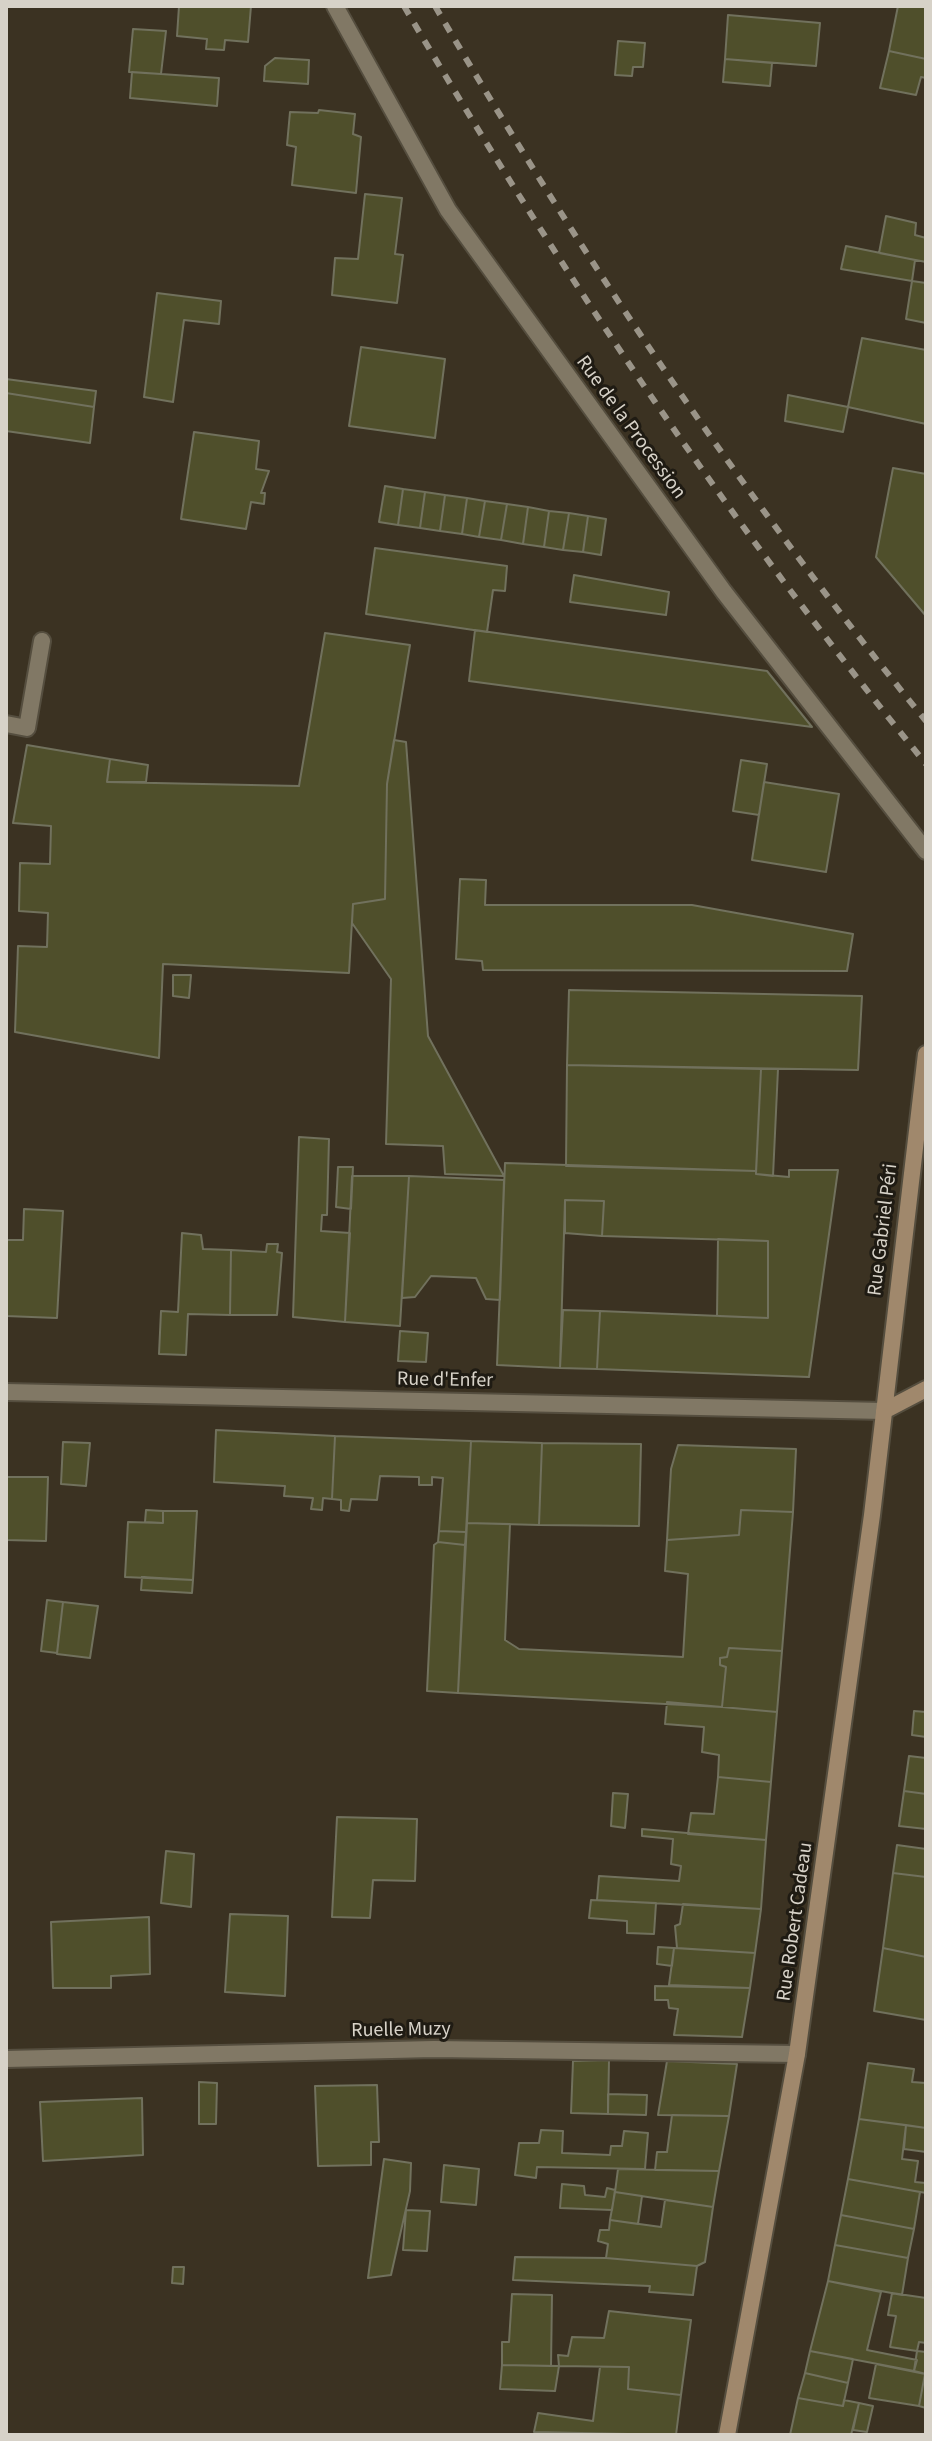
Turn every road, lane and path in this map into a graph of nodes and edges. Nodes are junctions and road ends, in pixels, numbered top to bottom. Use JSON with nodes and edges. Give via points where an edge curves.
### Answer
{"nodes":[{"id":1,"x":335,"y":6,"type":"edge"},
{"id":2,"x":42,"y":641,"type":"dead end"},
{"id":3,"x":6,"y":724,"type":"edge"},
{"id":4,"x":926,"y":851,"type":"edge"},
{"id":5,"x":926,"y":1054,"type":"edge"},
{"id":6,"x":926,"y":1389,"type":"edge"},
{"id":7,"x":6,"y":1392,"type":"edge"},
{"id":8,"x":884,"y":1411,"type":"junction"},
{"id":9,"x":797,"y":2054,"type":"junction"},
{"id":10,"x":6,"y":2059,"type":"edge"},
{"id":11,"x":727,"y":2435,"type":"edge"}],
"edges":[{"from":1,"to":4,"type":"street","name":"Rue de la Procession","via":[[448,210],[724,592]]},
{"from":2,"to":3,"type":"street","via":[[27,728]]},
{"from":5,"to":8,"type":"main road","name":"Rue Gabriel Péri"},
{"from":6,"to":8,"type":"main road"},
{"from":7,"to":8,"type":"street","name":"Rue d'Enfer"},
{"from":8,"to":9,"type":"main road","name":"Rue Robert Cadeau"},
{"from":9,"to":10,"type":"street","name":"Ruelle Muzy","via":[[434,2049]]},
{"from":9,"to":11,"type":"main road","name":"Rue Robert Cadeau"}]}
